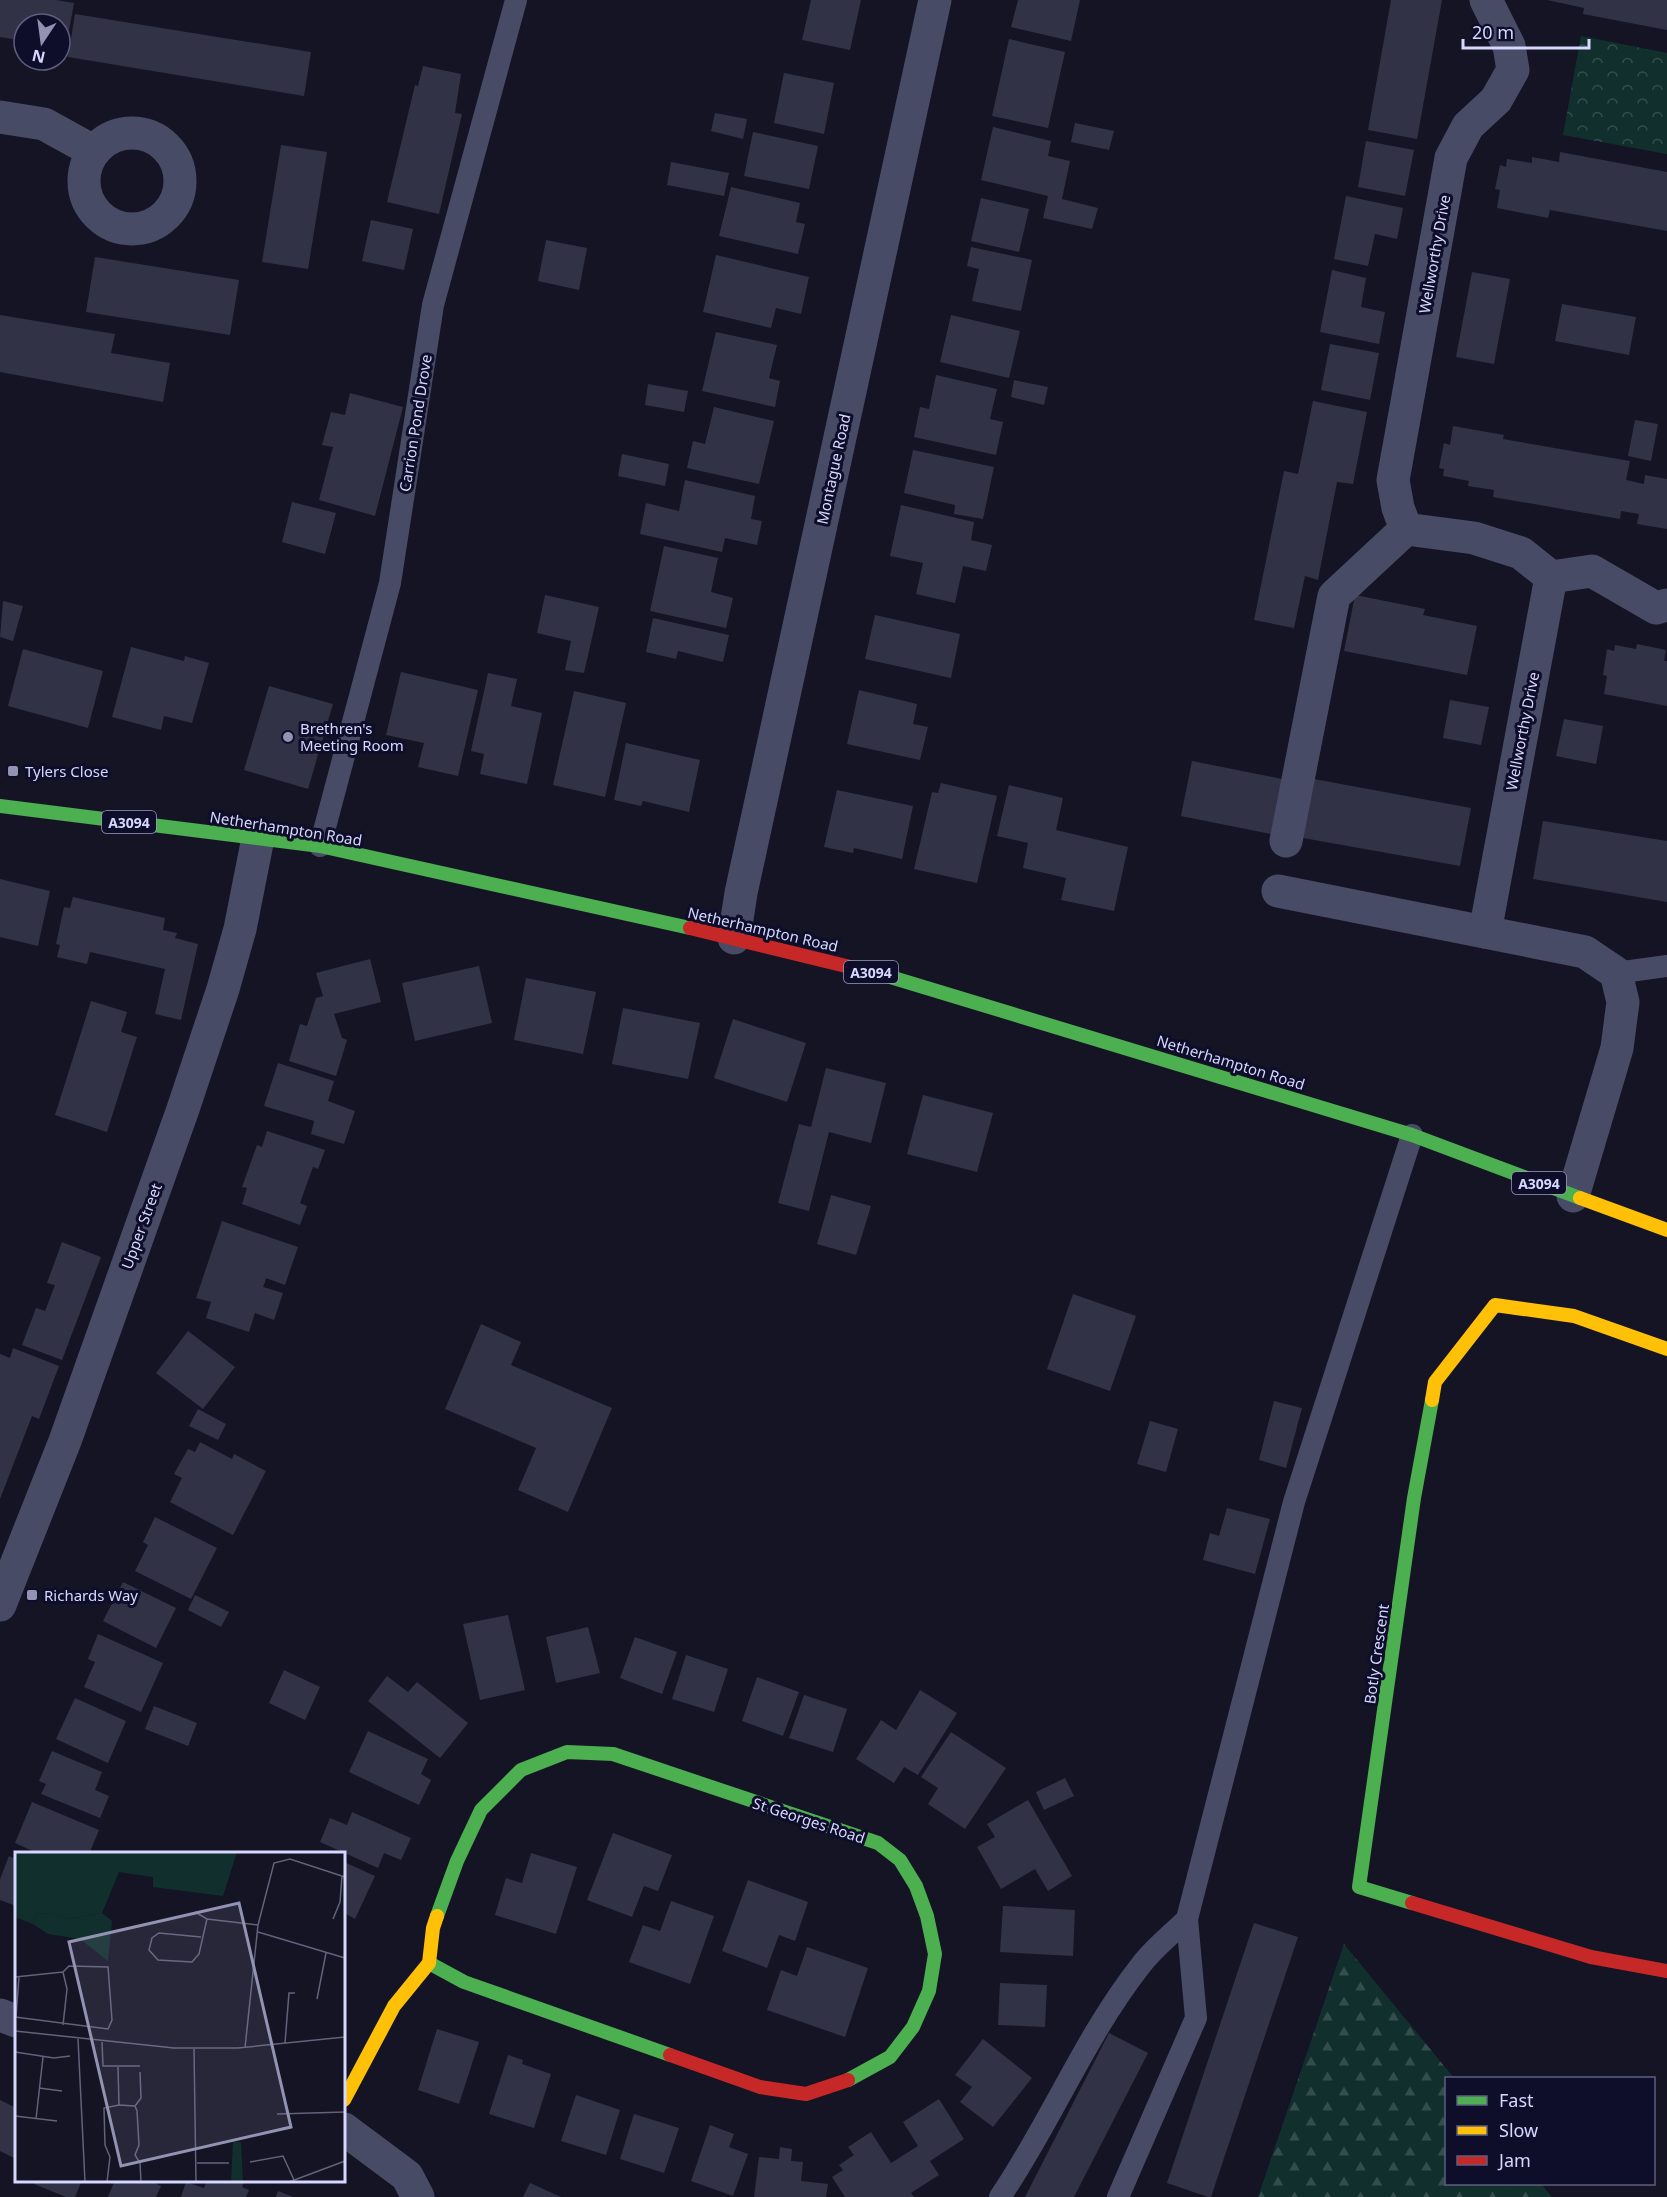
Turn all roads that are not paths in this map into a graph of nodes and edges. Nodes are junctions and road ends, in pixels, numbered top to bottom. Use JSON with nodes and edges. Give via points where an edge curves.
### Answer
{"nodes":[{"id":1,"x":516,"y":0,"type":"edge"},
{"id":2,"x":936,"y":0,"type":"edge"},
{"id":3,"x":1486,"y":0,"type":"edge"},
{"id":4,"x":0,"y":117,"type":"edge"},
{"id":5,"x":93,"y":151,"type":"dead end"},
{"id":6,"x":1406,"y":529,"type":"junction"},
{"id":7,"x":1551,"y":577,"type":"junction"},
{"id":8,"x":1667,"y":605,"type":"edge"},
{"id":9,"x":0,"y":806,"type":"edge"},
{"id":10,"x":258,"y":838,"type":"junction"},
{"id":11,"x":1286,"y":841,"type":"dead end"},
{"id":12,"x":320,"y":846,"type":"junction"},
{"id":13,"x":1278,"y":891,"type":"dead end"},
{"id":14,"x":1485,"y":932,"type":"junction"},
{"id":15,"x":734,"y":938,"type":"junction"},
{"id":16,"x":1667,"y":966,"type":"edge"},
{"id":17,"x":1616,"y":973,"type":"junction"},
{"id":18,"x":1412,"y":1135,"type":"junction"},
{"id":19,"x":1573,"y":1196,"type":"junction"},
{"id":20,"x":1667,"y":1230,"type":"edge"},
{"id":21,"x":1667,"y":1349,"type":"edge"},
{"id":22,"x":0,"y":1605,"type":"edge"},
{"id":23,"x":1187,"y":1919,"type":"junction"},
{"id":24,"x":429,"y":1963,"type":"junction"},
{"id":25,"x":1667,"y":1971,"type":"edge"},
{"id":26,"x":0,"y":2015,"type":"edge"},
{"id":27,"x":15,"y":2021,"type":"edge"},
{"id":28,"x":345,"y":2098,"type":"edge"},
{"id":29,"x":345,"y":2130,"type":"edge"},
{"id":30,"x":418,"y":2197,"type":"edge"},
{"id":31,"x":1000,"y":2197,"type":"edge"},
{"id":32,"x":1118,"y":2197,"type":"edge"}],
"edges":[{"from":1,"to":12,"type":"lane","name":"Carrion Pond Drove","via":[[433,305],[390,583]]},
{"from":2,"to":15,"type":"street","name":"Montague Road","via":[[743,881]]},
{"from":3,"to":6,"type":"street","name":"Wellworthy Drive","via":[[1509,46],[1513,70],[1497,100],[1468,126],[1451,158],[1393,480]]},
{"from":4,"to":5,"type":"street","via":[[44,124]]},
{"from":6,"to":7,"type":"street","via":[[1474,538],[1512,550]]},
{"from":6,"to":11,"type":"street","via":[[1334,596]]},
{"from":7,"to":8,"type":"street","via":[[1592,571],[1656,608]]},
{"from":7,"to":14,"type":"street","name":"Wellworthy Drive"},
{"from":9,"to":10,"type":"street","name":"Netherhampton Road","number":"A3094"},
{"from":10,"to":12,"type":"street","name":"Netherhampton Road","number":"A3094"},
{"from":10,"to":22,"type":"street","name":"Upper Street","via":[[240,929],[183,1109],[65,1441]]},
{"from":12,"to":15,"type":"street","name":"Netherhampton Road","number":"A3094"},
{"from":13,"to":14,"type":"street"},
{"from":14,"to":17,"type":"street","via":[[1585,952]]},
{"from":15,"to":18,"type":"street","name":"Netherhampton Road","number":"A3094","via":[[919,984]]},
{"from":16,"to":17,"type":"lane"},
{"from":17,"to":19,"type":"street","via":[[1623,1002],[1617,1048]]},
{"from":18,"to":19,"type":"street","name":"Netherhampton Road","number":"A3094"},
{"from":18,"to":23,"type":"lane","via":[[1294,1502]]},
{"from":19,"to":20,"type":"street","name":"Netherhampton Road","number":"A3094"},
{"from":21,"to":25,"type":"street","name":"Botly Crescent","via":[[1574,1316],[1495,1305],[1436,1382],[1414,1498],[1359,1887],[1591,1957]]},
{"from":23,"to":31,"type":"lane","via":[[1142,1964],[1107,2015],[1031,2151]]},
{"from":23,"to":32,"type":"lane","via":[[1196,2018]]},
{"from":24,"to":24,"type":"street","name":"St Georges Road","via":[[433,1928],[481,1810],[521,1770],[567,1752],[613,1754],[878,1843],[900,1860],[916,1886],[935,1954],[925,2000],[913,2027],[890,2057],[863,2074],[806,2094],[760,2087],[464,1982]]},
{"from":24,"to":28,"type":"street","via":[[394,2006]]},
{"from":26,"to":27,"type":"street"},
{"from":29,"to":30,"type":"street","via":[[406,2176]]}]}
